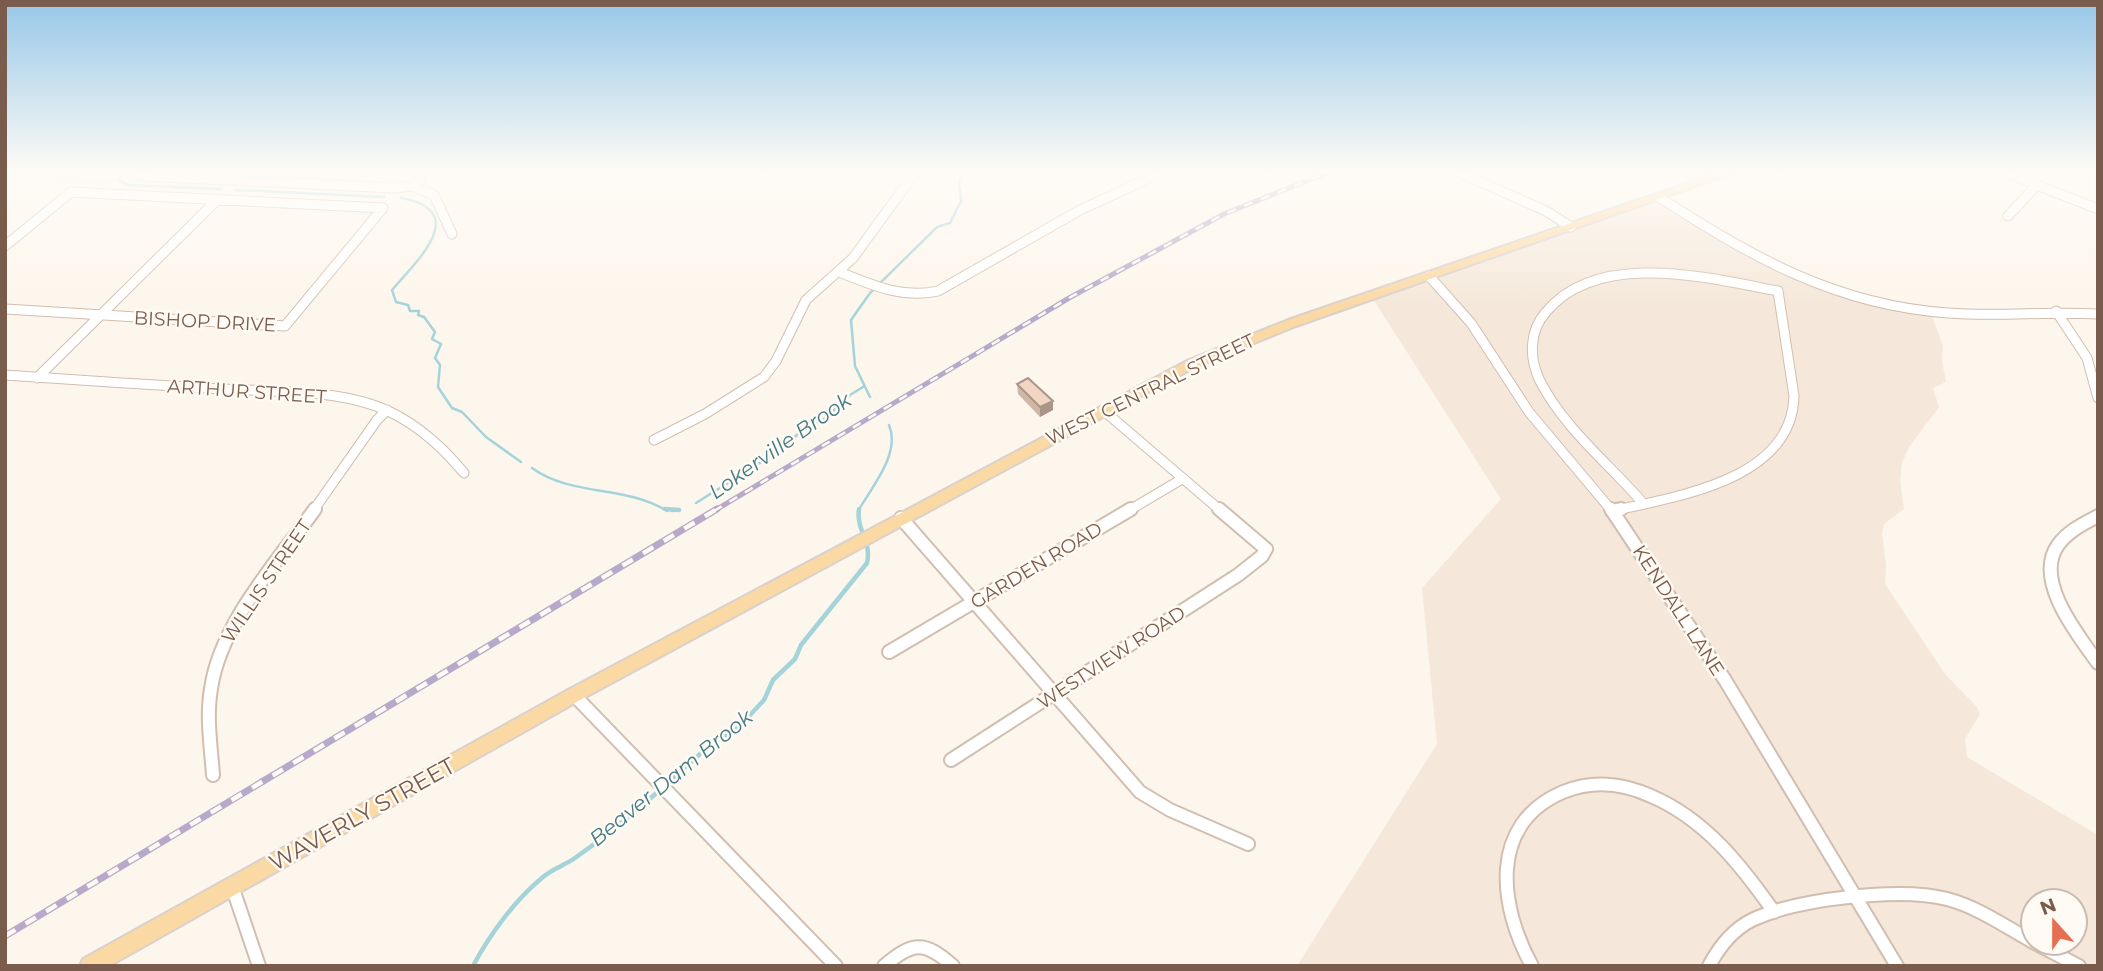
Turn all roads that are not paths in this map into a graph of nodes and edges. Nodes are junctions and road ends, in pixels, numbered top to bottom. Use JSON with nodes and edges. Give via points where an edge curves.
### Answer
{"nodes":[{"id":1,"x":42,"y":215,"type":"edge"},
{"id":2,"x":202,"y":215,"type":"edge"},
{"id":3,"x":377,"y":215,"type":"edge"},
{"id":4,"x":443,"y":215,"type":"edge"},
{"id":5,"x":884,"y":215,"type":"edge"},
{"id":6,"x":1071,"y":215,"type":"edge"},
{"id":7,"x":1553,"y":215,"type":"edge"},
{"id":8,"x":1605,"y":215,"type":"edge"},
{"id":9,"x":1688,"y":215,"type":"edge"},
{"id":10,"x":1571,"y":227,"type":"junction"},
{"id":11,"x":452,"y":234,"type":"dead end"},
{"id":12,"x":7,"y":244,"type":"edge"},
{"id":13,"x":839,"y":272,"type":"junction"},
{"id":14,"x":1429,"y":276,"type":"junction"},
{"id":15,"x":5,"y":309,"type":"edge"},
{"id":16,"x":2056,"y":312,"type":"junction"},
{"id":17,"x":2098,"y":314,"type":"edge"},
{"id":18,"x":100,"y":316,"type":"junction"},
{"id":19,"x":2092,"y":359,"type":"edge"},
{"id":20,"x":5,"y":376,"type":"edge"},
{"id":21,"x":37,"y":378,"type":"junction"},
{"id":22,"x":2098,"y":398,"type":"edge"},
{"id":23,"x":387,"y":410,"type":"junction"},
{"id":24,"x":1103,"y":410,"type":"junction"},
{"id":25,"x":654,"y":440,"type":"dead end"},
{"id":26,"x":464,"y":473,"type":"dead end"},
{"id":27,"x":1182,"y":478,"type":"junction"},
{"id":28,"x":1643,"y":503,"type":"junction"},
{"id":29,"x":1612,"y":511,"type":"junction"},
{"id":30,"x":2098,"y":516,"type":"edge"},
{"id":31,"x":901,"y":518,"type":"junction"},
{"id":32,"x":974,"y":602,"type":"junction"},
{"id":33,"x":889,"y":652,"type":"dead end"},
{"id":34,"x":633,"y":662,"type":"joint"},
{"id":35,"x":2098,"y":663,"type":"edge"},
{"id":36,"x":1055,"y":694,"type":"junction"},
{"id":37,"x":574,"y":695,"type":"junction"},
{"id":38,"x":951,"y":760,"type":"dead end"},
{"id":39,"x":214,"y":775,"type":"dead end"},
{"id":40,"x":1248,"y":844,"type":"dead end"},
{"id":41,"x":232,"y":886,"type":"junction"},
{"id":42,"x":1856,"y":898,"type":"junction"},
{"id":43,"x":1774,"y":912,"type":"junction"},
{"id":44,"x":2019,"y":934,"type":"edge"},
{"id":45,"x":2062,"y":957,"type":"edge"},
{"id":46,"x":90,"y":966,"type":"edge"},
{"id":47,"x":259,"y":966,"type":"edge"},
{"id":48,"x":836,"y":966,"type":"edge"},
{"id":49,"x":884,"y":966,"type":"edge"},
{"id":50,"x":953,"y":966,"type":"edge"},
{"id":51,"x":1532,"y":966,"type":"edge"},
{"id":52,"x":1709,"y":966,"type":"edge"},
{"id":53,"x":1897,"y":966,"type":"edge"},
{"id":54,"x":2078,"y":966,"type":"edge"}],
"edges":[{"from":1,"to":12,"type":"street","name":"BISHOP DRIVE"},
{"from":2,"to":18,"type":"street","name":"BISHOP DRIVE"},
{"from":3,"to":18,"type":"street","name":"BISHOP DRIVE","via":[[285,326]]},
{"from":4,"to":11,"type":"street"},
{"from":5,"to":13,"type":"street"},
{"from":6,"to":13,"type":"street","via":[[946,288],[919,296]]},
{"from":7,"to":10,"type":"street"},
{"from":8,"to":10,"type":"main road","name":"WEST CENTRAL STREET"},
{"from":9,"to":16,"type":"street","via":[[1756,259],[1836,293],[1930,311]]},
{"from":10,"to":14,"type":"main road","name":"WEST CENTRAL STREET"},
{"from":13,"to":25,"type":"street","via":[[806,300],[764,377]]},
{"from":14,"to":24,"type":"main road","name":"WEST CENTRAL STREET","via":[[1249,338]]},
{"from":14,"to":29,"type":"street","name":"KENDALL LANE","via":[[1465,312],[1518,398]]},
{"from":15,"to":18,"type":"street","name":"BISHOP DRIVE"},
{"from":16,"to":17,"type":"street"},
{"from":16,"to":19,"type":"street"},
{"from":18,"to":21,"type":"street","name":"BISHOP DRIVE"},
{"from":19,"to":22,"type":"street"},
{"from":20,"to":21,"type":"street","name":"ARTHUR STREET"},
{"from":21,"to":23,"type":"street","name":"ARTHUR STREET","via":[[327,396]]},
{"from":23,"to":26,"type":"street","name":"ARTHUR STREET","via":[[423,433]]},
{"from":23,"to":39,"type":"street","name":"WILLIS STREET","via":[[222,646],[209,693]]},
{"from":24,"to":27,"type":"street"},
{"from":24,"to":31,"type":"main road","name":"WEST CENTRAL STREET"},
{"from":27,"to":32,"type":"street","name":"GARDEN ROAD"},
{"from":27,"to":36,"type":"street","name":"WESTVIEW ROAD","via":[[1266,549],[1262,556]]},
{"from":28,"to":28,"type":"street","via":[[1743,472],[1765,460],[1782,442],[1794,400],[1778,291],[1681,275],[1622,275],[1587,282],[1567,292],[1541,317],[1532,349],[1541,384]]},
{"from":28,"to":29,"type":"street"},
{"from":29,"to":42,"type":"street","name":"KENDALL LANE","via":[[1687,618]]},
{"from":30,"to":35,"type":"street","via":[[2062,538],[2050,559],[2051,580],[2062,608]]},
{"from":31,"to":32,"type":"street"},
{"from":31,"to":34,"type":"main road","name":"WEST CENTRAL STREET"},
{"from":32,"to":33,"type":"street","name":"GARDEN ROAD"},
{"from":32,"to":36,"type":"street"},
{"from":34,"to":37,"type":"main road","name":"WAVERLY STREET"},
{"from":36,"to":38,"type":"street","name":"WESTVIEW ROAD"},
{"from":36,"to":40,"type":"street","via":[[1140,792]]},
{"from":37,"to":41,"type":"main road","name":"WAVERLY STREET"},
{"from":37,"to":48,"type":"street"},
{"from":41,"to":46,"type":"main road","name":"WAVERLY STREET"},
{"from":41,"to":47,"type":"street"},
{"from":42,"to":43,"type":"street"},
{"from":42,"to":44,"type":"street","via":[[1904,894],[1947,900]]},
{"from":42,"to":53,"type":"street","name":"KENDALL LANE"},
{"from":43,"to":51,"type":"street","via":[[1737,862],[1685,815],[1626,787],[1575,788],[1559,792],[1535,808],[1509,850],[1504,888],[1507,906],[1518,943]]},
{"from":43,"to":52,"type":"street","via":[[1738,929],[1715,952]]},
{"from":45,"to":54,"type":"street"},
{"from":49,"to":50,"type":"street","via":[[900,951],[927,945]]}]}
